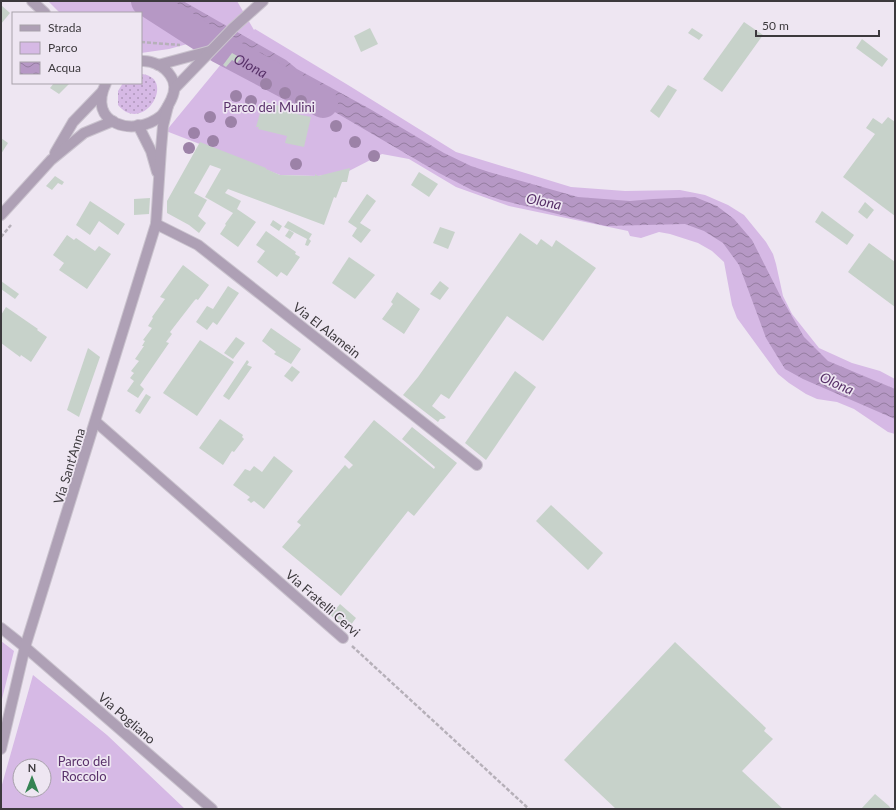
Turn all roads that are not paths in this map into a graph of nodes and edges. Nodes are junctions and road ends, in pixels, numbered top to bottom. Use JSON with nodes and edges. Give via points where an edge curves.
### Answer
{"nodes":[{"id":1,"x":32,"y":1,"type":"edge"},
{"id":2,"x":260,"y":2,"type":"edge"},
{"id":3,"x":44,"y":12,"type":"edge"},
{"id":4,"x":210,"y":51,"type":"junction"},
{"id":5,"x":142,"y":61,"type":"edge"},
{"id":6,"x":158,"y":65,"type":"junction"},
{"id":7,"x":104,"y":86,"type":"edge"},
{"id":8,"x":175,"y":88,"type":"junction"},
{"id":9,"x":168,"y":106,"type":"junction"},
{"id":10,"x":113,"y":121,"type":"junction"},
{"id":11,"x":138,"y":125,"type":"junction"},
{"id":12,"x":51,"y":160,"type":"junction"},
{"id":13,"x":159,"y":190,"type":"junction"},
{"id":14,"x":1,"y":215,"type":"edge"},
{"id":15,"x":156,"y":224,"type":"junction"},
{"id":16,"x":96,"y":422,"type":"junction"},
{"id":17,"x":477,"y":465,"type":"dead end"},
{"id":18,"x":1,"y":628,"type":"edge"},
{"id":19,"x":343,"y":638,"type":"road end"},
{"id":20,"x":26,"y":647,"type":"junction"},
{"id":21,"x":1,"y":749,"type":"edge"},
{"id":22,"x":212,"y":809,"type":"edge"}],
"edges":[{"from":1,"to":3,"type":"street"},
{"from":2,"to":4,"type":"street"},
{"from":4,"to":6,"type":"street"},
{"from":4,"to":8,"type":"street"},
{"from":5,"to":6,"type":"street"},
{"from":6,"to":8,"type":"street","via":[[167,70]]},
{"from":7,"to":10,"type":"street","via":[[102,108],[106,117]]},
{"from":7,"to":12,"type":"street","via":[[73,122]]},
{"from":8,"to":9,"type":"street"},
{"from":9,"to":11,"type":"street","via":[[151,122]]},
{"from":9,"to":13,"type":"street","name":"Via Sant'Anna","via":[[161,149]]},
{"from":10,"to":11,"type":"street","via":[[122,126]]},
{"from":10,"to":12,"type":"street","via":[[84,133]]},
{"from":11,"to":13,"type":"street","name":"Via Sant'Anna","via":[[153,157]]},
{"from":12,"to":14,"type":"street"},
{"from":13,"to":15,"type":"street","name":"Via Sant'Anna"},
{"from":15,"to":16,"type":"street","name":"Via Sant'Anna"},
{"from":15,"to":17,"type":"street","name":"Via El Alamein","via":[[198,245]]},
{"from":16,"to":19,"type":"street","name":"Via Fratelli Cervi"},
{"from":16,"to":20,"type":"street","name":"Via Sant'Anna"},
{"from":18,"to":20,"type":"street","name":"Via Pogliano"},
{"from":20,"to":21,"type":"street","name":"Via Sant'Anna"},
{"from":20,"to":22,"type":"street","name":"Via Pogliano"}]}
